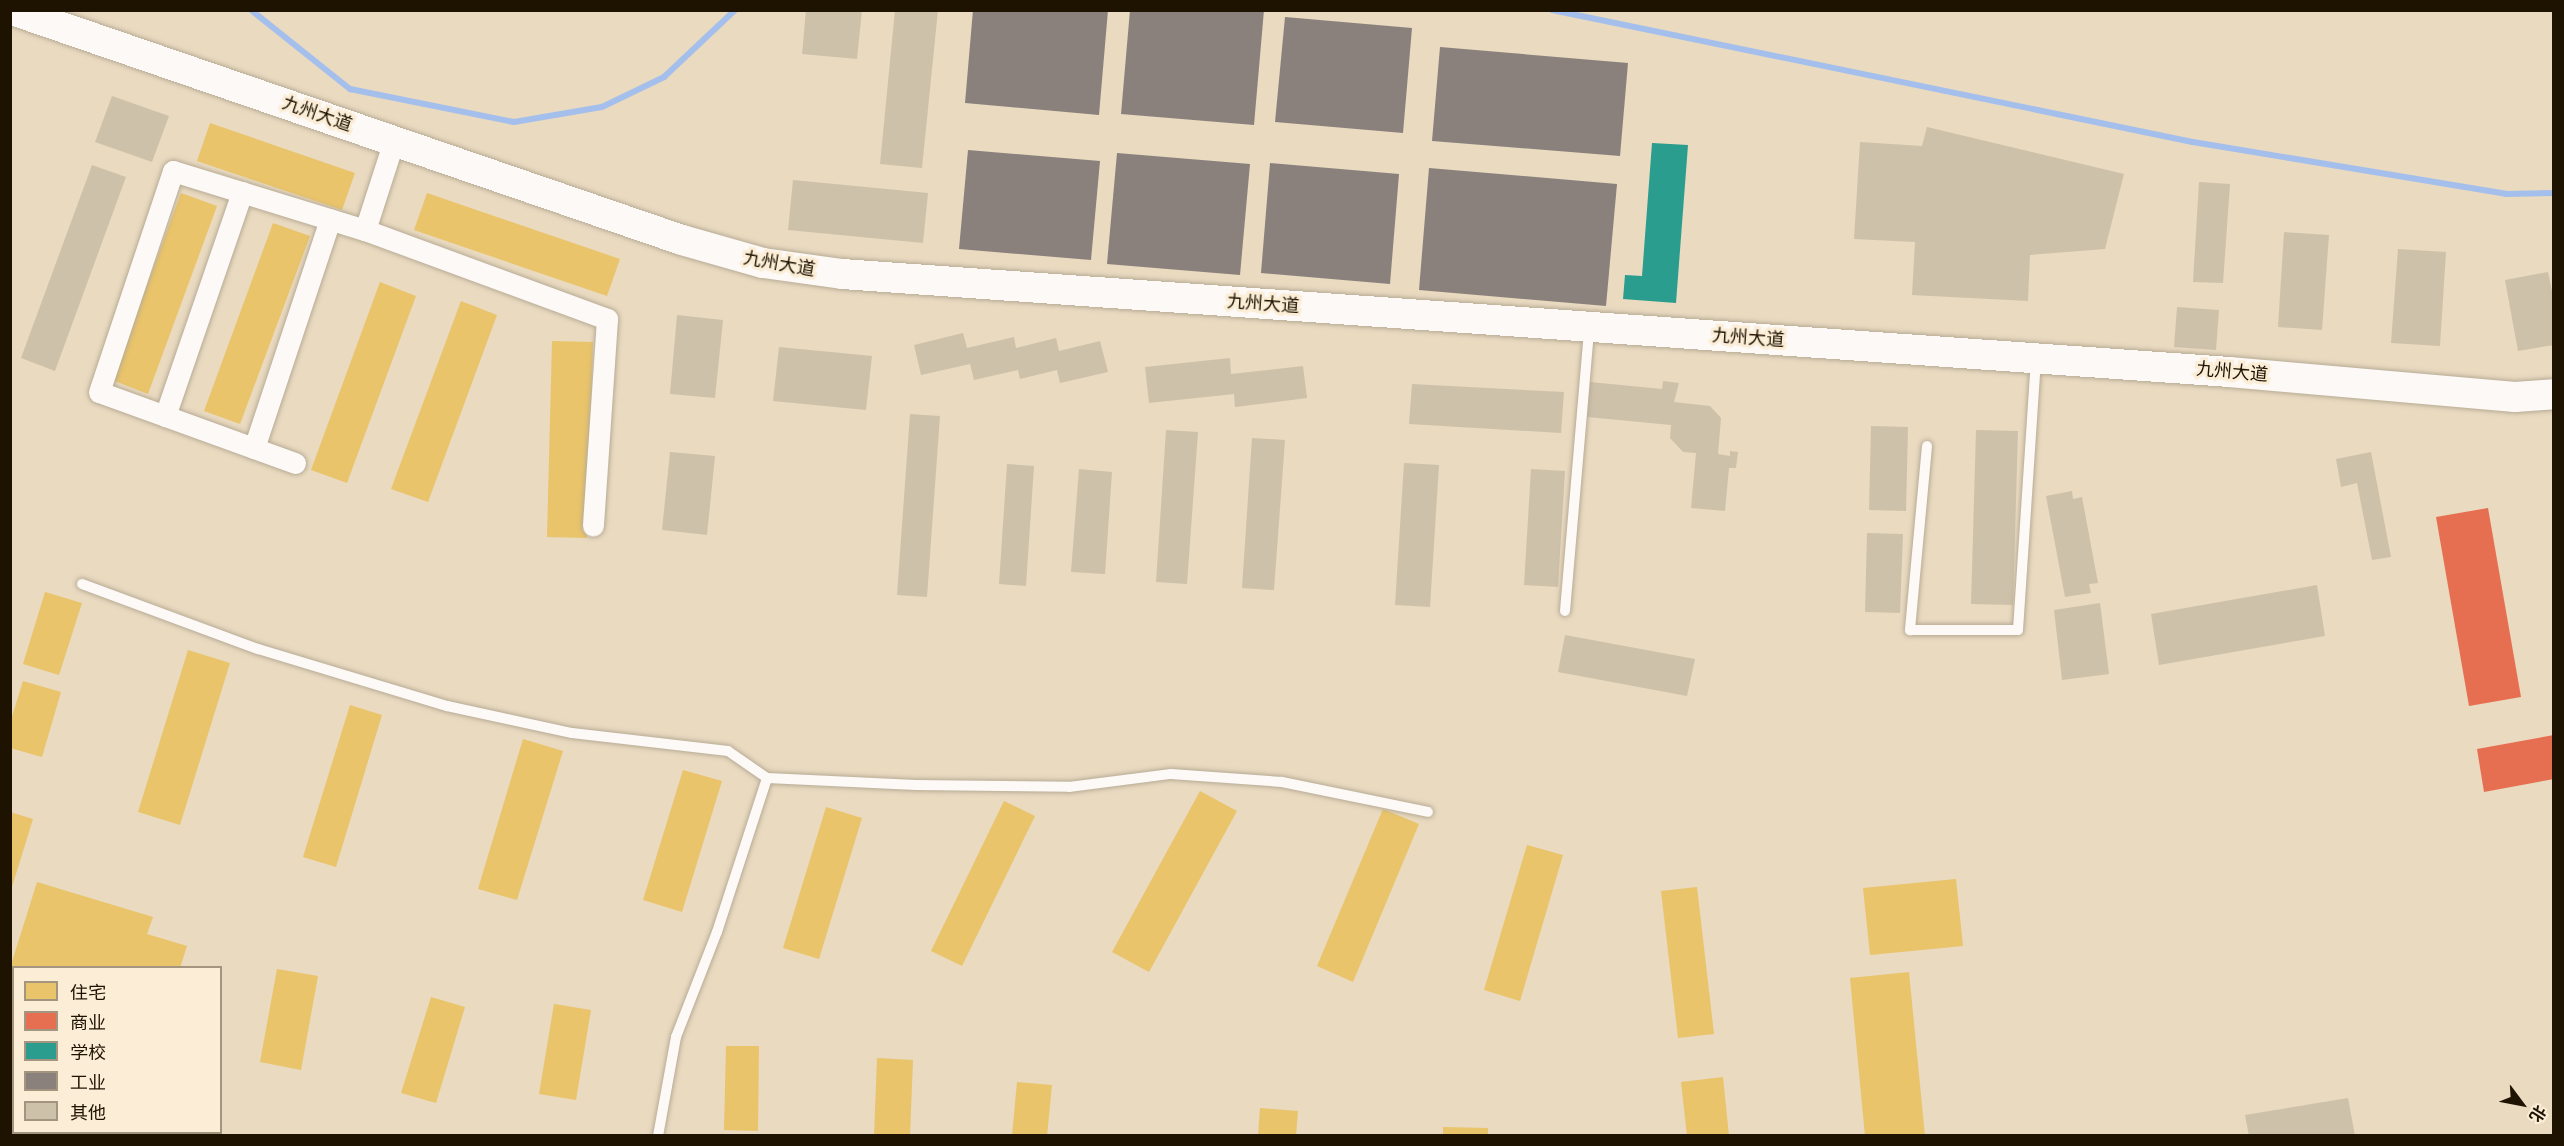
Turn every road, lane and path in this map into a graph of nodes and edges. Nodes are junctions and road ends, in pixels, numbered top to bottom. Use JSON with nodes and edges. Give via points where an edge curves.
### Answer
{"nodes":[{"id":1,"x":12,"y":10,"type":"edge"},
{"id":2,"x":70,"y":10,"type":"edge"},
{"id":3,"x":394,"y":140,"type":"junction"},
{"id":4,"x":242,"y":192,"type":"junction"},
{"id":5,"x":330,"y":219,"type":"junction"},
{"id":6,"x":365,"y":230,"type":"junction"},
{"id":7,"x":1589,"y":327,"type":"junction"},
{"id":8,"x":2036,"y":358,"type":"junction"},
{"id":9,"x":2553,"y":382,"type":"edge"},
{"id":10,"x":2553,"y":394,"type":"edge"},
{"id":11,"x":165,"y":416,"type":"junction"},
{"id":12,"x":1926,"y":446,"type":"dead end"},
{"id":13,"x":254,"y":448,"type":"junction"},
{"id":14,"x":295,"y":463,"type":"dead end"},
{"id":15,"x":594,"y":526,"type":"dead end"},
{"id":16,"x":82,"y":584,"type":"dead end"},
{"id":17,"x":1565,"y":611,"type":"dead end"},
{"id":18,"x":767,"y":778,"type":"junction"},
{"id":19,"x":1428,"y":812,"type":"dead end"},
{"id":20,"x":658,"y":1136,"type":"edge"}],
"edges":[{"from":1,"to":3,"type":"main road","name":"九州大道"},
{"from":2,"to":9,"type":"main road","via":[[757,244],[1292,294],[1875,333],[2067,340],[2226,363]]},
{"from":3,"to":6,"type":"street"},
{"from":3,"to":7,"type":"main road","name":"九州大道","via":[[691,243],[763,263],[853,275]]},
{"from":4,"to":5,"type":"street"},
{"from":4,"to":11,"type":"street"},
{"from":4,"to":11,"type":"street","via":[[173,171],[99,392]]},
{"from":5,"to":6,"type":"street"},
{"from":5,"to":13,"type":"street"},
{"from":6,"to":15,"type":"street","via":[[607,319]]},
{"from":7,"to":8,"type":"main road","name":"九州大道"},
{"from":7,"to":17,"type":"lane"},
{"from":8,"to":10,"type":"main road","name":"九州大道","via":[[2515,397]]},
{"from":8,"to":12,"type":"lane","via":[[2018,630],[1910,630]]},
{"from":11,"to":13,"type":"street"},
{"from":13,"to":14,"type":"street"},
{"from":16,"to":18,"type":"lane","via":[[258,649],[447,706],[572,733],[728,751]]},
{"from":18,"to":19,"type":"lane","via":[[1069,787],[1171,774],[1282,782]]},
{"from":18,"to":20,"type":"lane","via":[[717,932],[676,1037]]}]}
